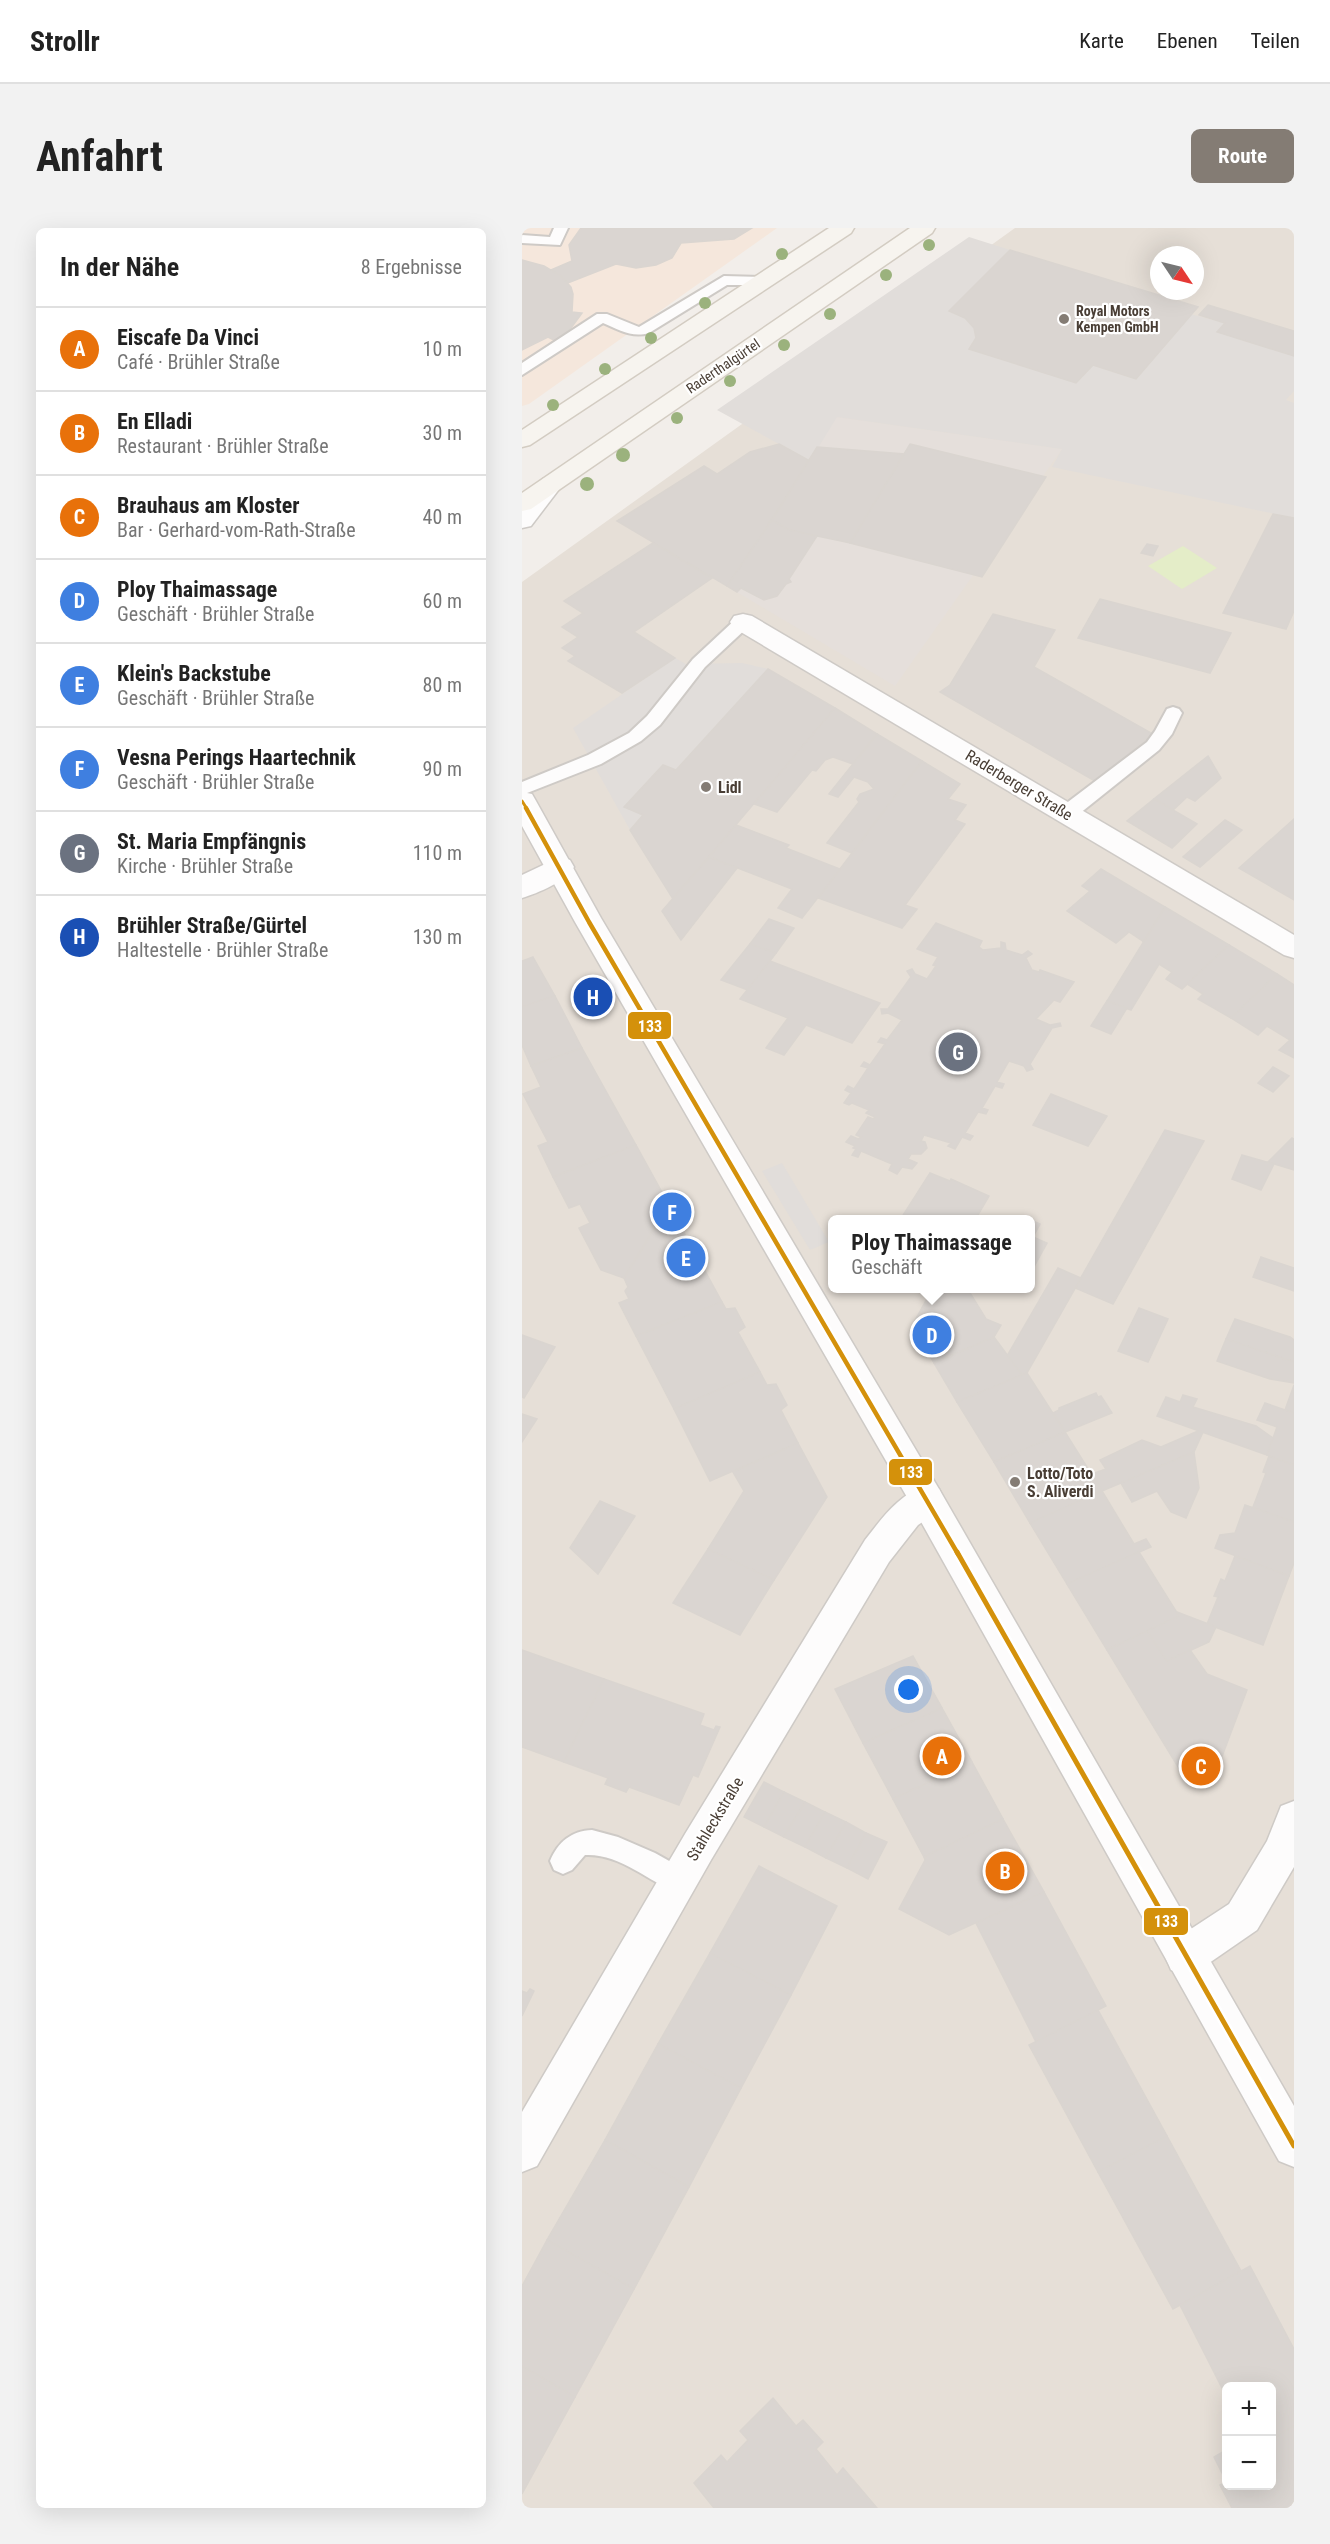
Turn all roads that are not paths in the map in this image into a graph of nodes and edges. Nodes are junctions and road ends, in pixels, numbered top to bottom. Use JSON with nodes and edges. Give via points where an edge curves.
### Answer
{"nodes":[{"id":1,"x":561,"y":228,"type":"edge"},
{"id":2,"x":843,"y":228,"type":"edge"},
{"id":3,"x":889,"y":228,"type":"edge"},
{"id":4,"x":924,"y":228,"type":"edge"},
{"id":5,"x":522,"y":239,"type":"edge"},
{"id":6,"x":864,"y":269,"type":"junction"},
{"id":7,"x":762,"y":281,"type":"junction"},
{"id":8,"x":522,"y":370,"type":"edge"},
{"id":9,"x":557,"y":416,"type":"junction"},
{"id":10,"x":522,"y":428,"type":"edge"},
{"id":11,"x":522,"y":440,"type":"edge"},
{"id":12,"x":551,"y":484,"type":"junction"},
{"id":13,"x":522,"y":504,"type":"edge"},
{"id":14,"x":522,"y":521,"type":"edge"},
{"id":15,"x":743,"y":622,"type":"joint"},
{"id":16,"x":1173,"y":713,"type":"dead end"},
{"id":17,"x":522,"y":789,"type":"edge"},
{"id":18,"x":522,"y":801,"type":"edge"},
{"id":19,"x":1067,"y":813,"type":"junction"},
{"id":20,"x":560,"y":867,"type":"junction"},
{"id":21,"x":522,"y":888,"type":"edge"},
{"id":22,"x":1294,"y":948,"type":"edge"},
{"id":23,"x":927,"y":1500,"type":"junction"},
{"id":24,"x":1294,"y":1819,"type":"edge"},
{"id":25,"x":562,"y":1861,"type":"dead end"},
{"id":26,"x":678,"y":1880,"type":"junction"},
{"id":27,"x":1185,"y":1956,"type":"junction"},
{"id":28,"x":1294,"y":2146,"type":"edge"},
{"id":29,"x":522,"y":2151,"type":"edge"}],
"edges":[{"from":1,"to":5,"type":"lane","via":[[555,242]]},
{"from":2,"to":7,"type":"main road"},
{"from":3,"to":6,"type":"main road"},
{"from":4,"to":6,"type":"main road","name":"Raderthalgürtel"},
{"from":6,"to":12,"type":"main road","name":"Raderthalgürtel"},
{"from":7,"to":8,"type":"lane","via":[[724,280],[637,332],[602,317]]},
{"from":7,"to":9,"type":"main road"},
{"from":9,"to":10,"type":"main road"},
{"from":9,"to":11,"type":"main road"},
{"from":12,"to":13,"type":"main road","name":"Raderthalgürtel"},
{"from":12,"to":14,"type":"street"},
{"from":15,"to":17,"type":"lane","via":[[698,664],[672,700],[637,736],[593,762]]},
{"from":15,"to":19,"type":"street","name":"Raderberger Straße"},
{"from":16,"to":19,"type":"lane","via":[[1153,746]]},
{"from":18,"to":20,"type":"street"},
{"from":19,"to":22,"type":"street","name":"Raderberger Straße"},
{"from":20,"to":21,"type":"street"},
{"from":20,"to":23,"type":"street"},
{"from":23,"to":26,"type":"street","name":"Stahleckstraße","via":[[906,1514],[876,1551]]},
{"from":23,"to":27,"type":"street"},
{"from":24,"to":27,"type":"street","via":[[1282,1850],[1243,1917]]},
{"from":25,"to":26,"type":"lane","via":[[584,1842],[597,1843],[639,1858]]},
{"from":26,"to":29,"type":"street","name":"Stahleckstraße"},
{"from":27,"to":28,"type":"street"}]}
